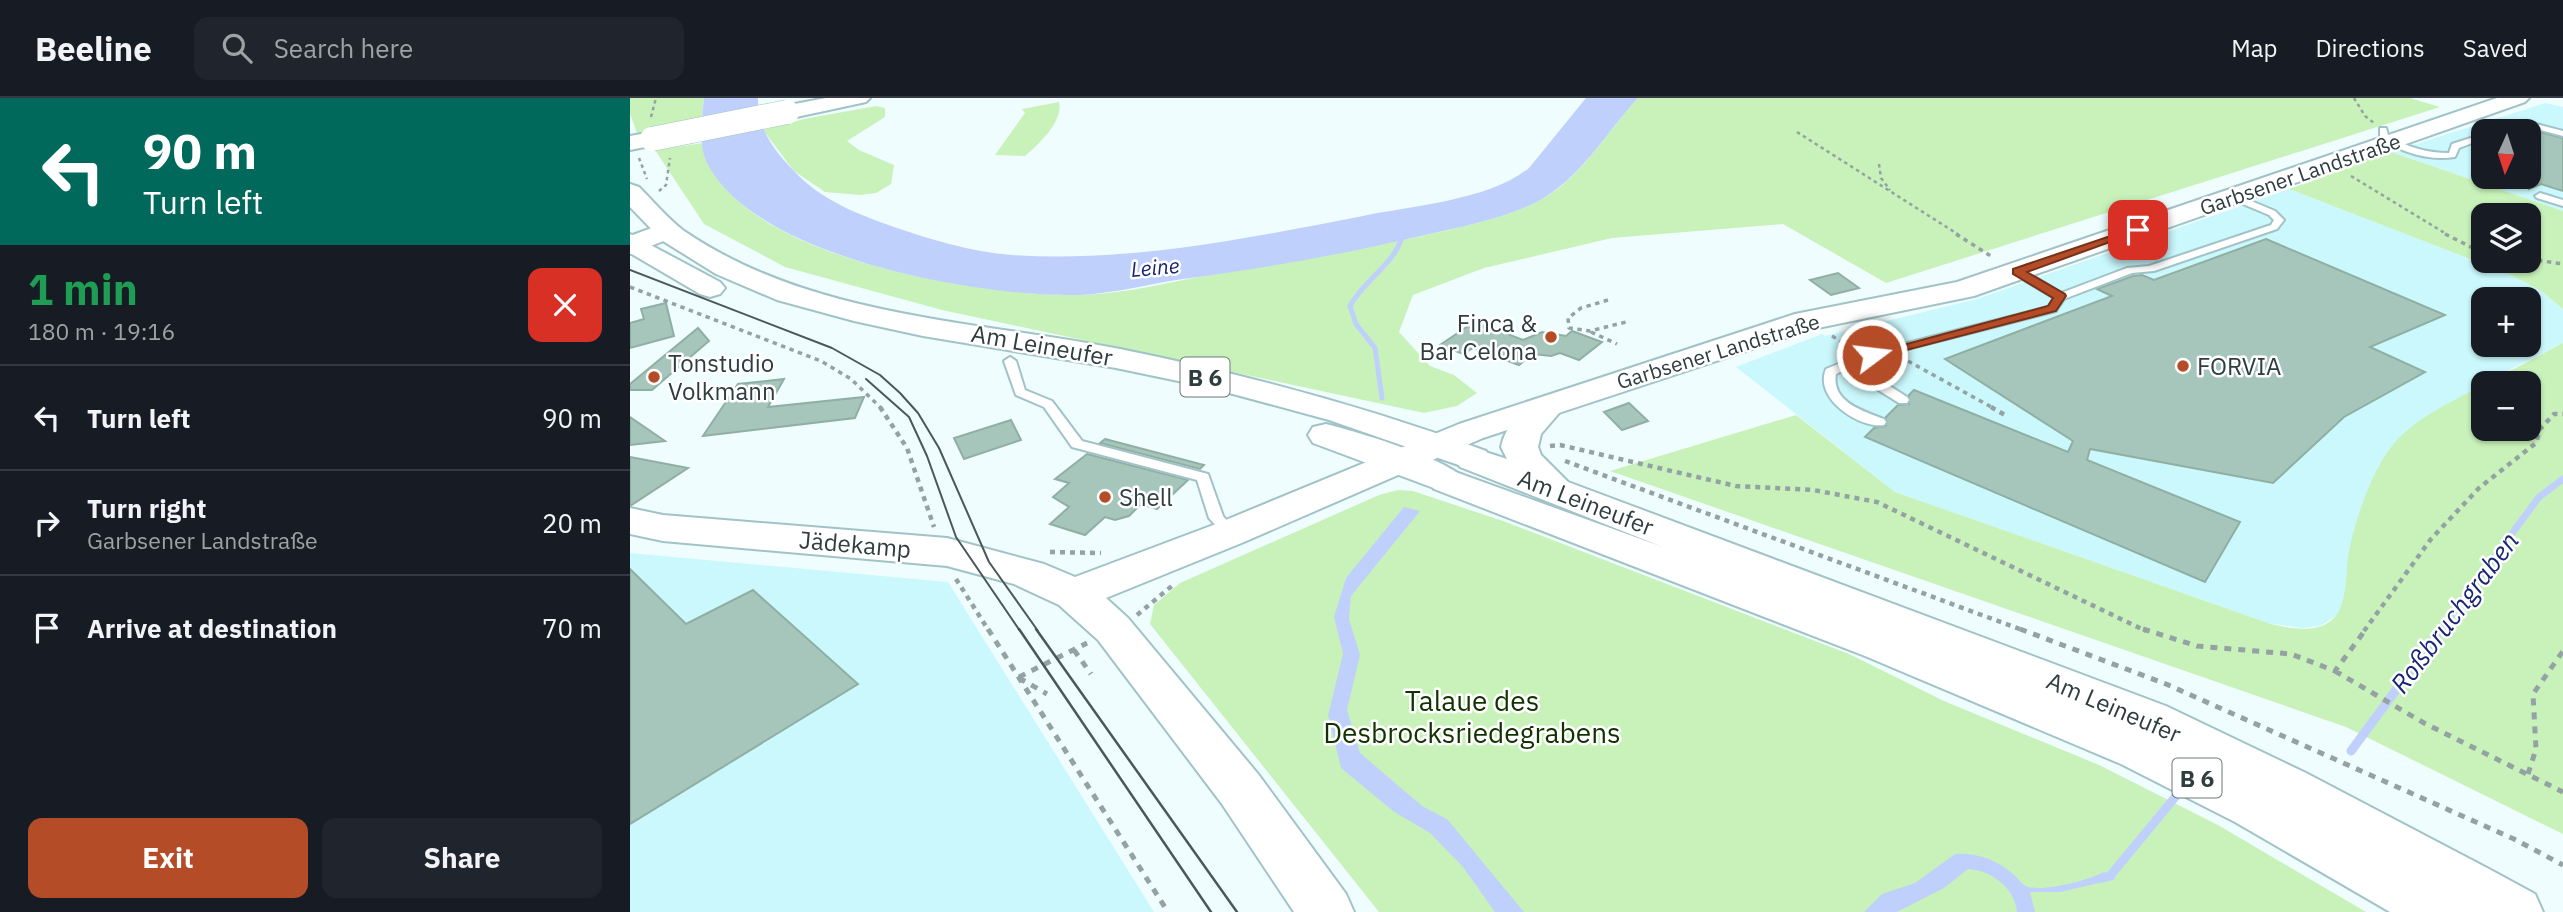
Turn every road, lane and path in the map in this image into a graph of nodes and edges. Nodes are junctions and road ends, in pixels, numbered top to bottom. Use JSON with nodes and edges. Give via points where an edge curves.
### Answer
{"nodes":[{"id":1,"x":859,"y":98,"type":"edge"},
{"id":2,"x":2354,"y":98,"type":"edge"},
{"id":3,"x":2518,"y":98,"type":"edge"},
{"id":4,"x":2541,"y":128,"type":"edge"},
{"id":5,"x":1797,"y":132,"type":"dead end"},
{"id":6,"x":2563,"y":134,"type":"edge"},
{"id":7,"x":2387,"y":136,"type":"junction"},
{"id":8,"x":2471,"y":140,"type":"edge"},
{"id":9,"x":640,"y":144,"type":"edge"},
{"id":10,"x":671,"y":153,"type":"dead end"},
{"id":11,"x":1879,"y":164,"type":"dead end"},
{"id":12,"x":2347,"y":175,"type":"dead end"},
{"id":13,"x":645,"y":189,"type":"edge"},
{"id":14,"x":1893,"y":194,"type":"junction"},
{"id":15,"x":2540,"y":196,"type":"dead end"},
{"id":16,"x":2234,"y":197,"type":"junction"},
{"id":17,"x":2563,"y":203,"type":"edge"},
{"id":18,"x":665,"y":231,"type":"junction"},
{"id":19,"x":631,"y":247,"type":"edge"},
{"id":20,"x":2471,"y":249,"type":"edge"},
{"id":21,"x":2541,"y":261,"type":"edge"},
{"id":22,"x":2563,"y":264,"type":"edge"},
{"id":23,"x":2007,"y":266,"type":"junction"},
{"id":24,"x":630,"y":287,"type":"edge"},
{"id":25,"x":2060,"y":296,"type":"junction"},
{"id":26,"x":1608,"y":300,"type":"dead end"},
{"id":27,"x":1630,"y":321,"type":"dead end"},
{"id":28,"x":1824,"y":329,"type":"dead end"},
{"id":29,"x":1590,"y":331,"type":"junction"},
{"id":30,"x":1617,"y":344,"type":"dead end"},
{"id":31,"x":1889,"y":350,"type":"junction"},
{"id":32,"x":1872,"y":355,"type":"junction"},
{"id":33,"x":1010,"y":361,"type":"junction"},
{"id":34,"x":1903,"y":400,"type":"dead end"},
{"id":35,"x":1548,"y":406,"type":"junction"},
{"id":36,"x":2563,"y":414,"type":"edge"},
{"id":37,"x":2005,"y":415,"type":"dead end"},
{"id":38,"x":1880,"y":422,"type":"dead end"},
{"id":39,"x":1548,"y":446,"type":"dead end"},
{"id":40,"x":1401,"y":460,"type":"junction"},
{"id":41,"x":1452,"y":461,"type":"junction"},
{"id":42,"x":1561,"y":476,"type":"junction"},
{"id":43,"x":630,"y":522,"type":"edge"},
{"id":44,"x":1230,"y":533,"type":"junction"},
{"id":45,"x":936,"y":534,"type":"dead end"},
{"id":46,"x":1038,"y":550,"type":"dead end"},
{"id":47,"x":1105,"y":553,"type":"dead end"},
{"id":48,"x":956,"y":579,"type":"dead end"},
{"id":49,"x":1074,"y":594,"type":"junction"},
{"id":50,"x":1074,"y":650,"type":"dead end"},
{"id":51,"x":2563,"y":651,"type":"edge"},
{"id":52,"x":2335,"y":671,"type":"junction"},
{"id":53,"x":1091,"y":674,"type":"dead end"},
{"id":54,"x":1018,"y":677,"type":"junction"},
{"id":55,"x":1047,"y":694,"type":"dead end"},
{"id":56,"x":2528,"y":774,"type":"junction"},
{"id":57,"x":2563,"y":792,"type":"edge"},
{"id":58,"x":2563,"y":865,"type":"edge"},
{"id":59,"x":1168,"y":912,"type":"edge"},
{"id":60,"x":1326,"y":912,"type":"edge"},
{"id":61,"x":2440,"y":912,"type":"edge"},
{"id":62,"x":2515,"y":912,"type":"edge"}],
"edges":[{"from":1,"to":9,"type":"main road","bridge":true},
{"from":2,"to":7,"type":"path"},
{"from":3,"to":7,"type":"main road","name":"Garbsener Landstraße"},
{"from":4,"to":6,"type":"lane"},
{"from":5,"to":14,"type":"path"},
{"from":7,"to":8,"type":"lane","via":[[2423,153],[2452,155],[2455,146]]},
{"from":7,"to":16,"type":"main road","name":"Garbsener Landstraße"},
{"from":9,"to":13,"type":"path"},
{"from":10,"to":13,"type":"path","via":[[666,185]]},
{"from":11,"to":14,"type":"path","via":[[1881,178]]},
{"from":12,"to":20,"type":"path"},
{"from":13,"to":18,"type":"main road","name":"Am Leineufer","number":"B 6"},
{"from":14,"to":23,"type":"path"},
{"from":15,"to":17,"type":"lane"},
{"from":16,"to":23,"type":"main road","name":"Garbsener Landstraße"},
{"from":16,"to":25,"type":"lane","via":[[2273,213],[2279,220],[2274,226]]},
{"from":18,"to":19,"type":"main road"},
{"from":18,"to":41,"type":"main road","name":"Am Leineufer","number":"B 6","via":[[723,267],[821,302],[1231,383],[1383,425]]},
{"from":19,"to":33,"type":"main road","name":"Am Leineufer","number":"B 6","via":[[729,296],[790,316]]},
{"from":21,"to":22,"type":"path"},
{"from":23,"to":25,"type":"lane"},
{"from":23,"to":35,"type":"main road","name":"Garbsener Landstraße","via":[[1964,290],[1806,321]]},
{"from":24,"to":45,"type":"path","via":[[821,361],[851,379],[881,408],[907,448]]},
{"from":25,"to":31,"type":"lane","via":[[2052,309]]},
{"from":26,"to":29,"type":"path","via":[[1583,306],[1568,318],[1569,328]]},
{"from":27,"to":29,"type":"path"},
{"from":28,"to":31,"type":"path","via":[[1844,346],[1863,344]]},
{"from":29,"to":30,"type":"path"},
{"from":31,"to":32,"type":"lane"},
{"from":31,"to":37,"type":"path"},
{"from":32,"to":34,"type":"lane","via":[[1865,362],[1868,377]]},
{"from":32,"to":38,"type":"lane","via":[[1839,366],[1826,382],[1840,402]]},
{"from":33,"to":40,"type":"main road","name":"Am Leineufer","number":"B 6","via":[[1213,404]]},
{"from":33,"to":44,"type":"lane","via":[[1020,392],[1048,404],[1077,444],[1203,477],[1216,518]]},
{"from":35,"to":41,"type":"main road","name":"Garbsener Landstraße"},
{"from":35,"to":42,"type":"main road","via":[[1525,428],[1518,447],[1521,457]]},
{"from":36,"to":52,"type":"path","via":[[2554,414],[2540,429],[2536,443],[2479,488],[2431,539]]},
{"from":39,"to":52,"type":"path","via":[[1560,444],[1736,486],[1813,491],[1877,502],[2149,632],[2197,646],[2291,654]]},
{"from":40,"to":41,"type":"main road","name":"Am Leineufer","number":"B 6"},
{"from":40,"to":44,"type":"main road"},
{"from":41,"to":42,"type":"main road","name":"Am Leineufer","number":"B 6"},
{"from":41,"to":61,"type":"main road","name":"Am Leineufer","number":"B 6","via":[[2138,750],[2230,794]]},
{"from":42,"to":58,"type":"path","via":[[1760,531],[2166,684]]},
{"from":42,"to":62,"type":"main road","name":"Am Leineufer","number":"B 6","via":[[2149,719],[2384,836]]},
{"from":43,"to":49,"type":"main road","name":"Jädekamp","via":[[947,552],[1029,574]]},
{"from":44,"to":49,"type":"main road"},
{"from":46,"to":47,"type":"path"},
{"from":48,"to":54,"type":"path"},
{"from":49,"to":60,"type":"main road","name":"Jädekamp","via":[[1113,629],[1240,789]]},
{"from":50,"to":53,"type":"path"},
{"from":51,"to":56,"type":"path","via":[[2533,694],[2536,749]]},
{"from":52,"to":56,"type":"path","via":[[2424,723]]},
{"from":54,"to":55,"type":"path"},
{"from":54,"to":59,"type":"path"},
{"from":56,"to":57,"type":"path"}]}
